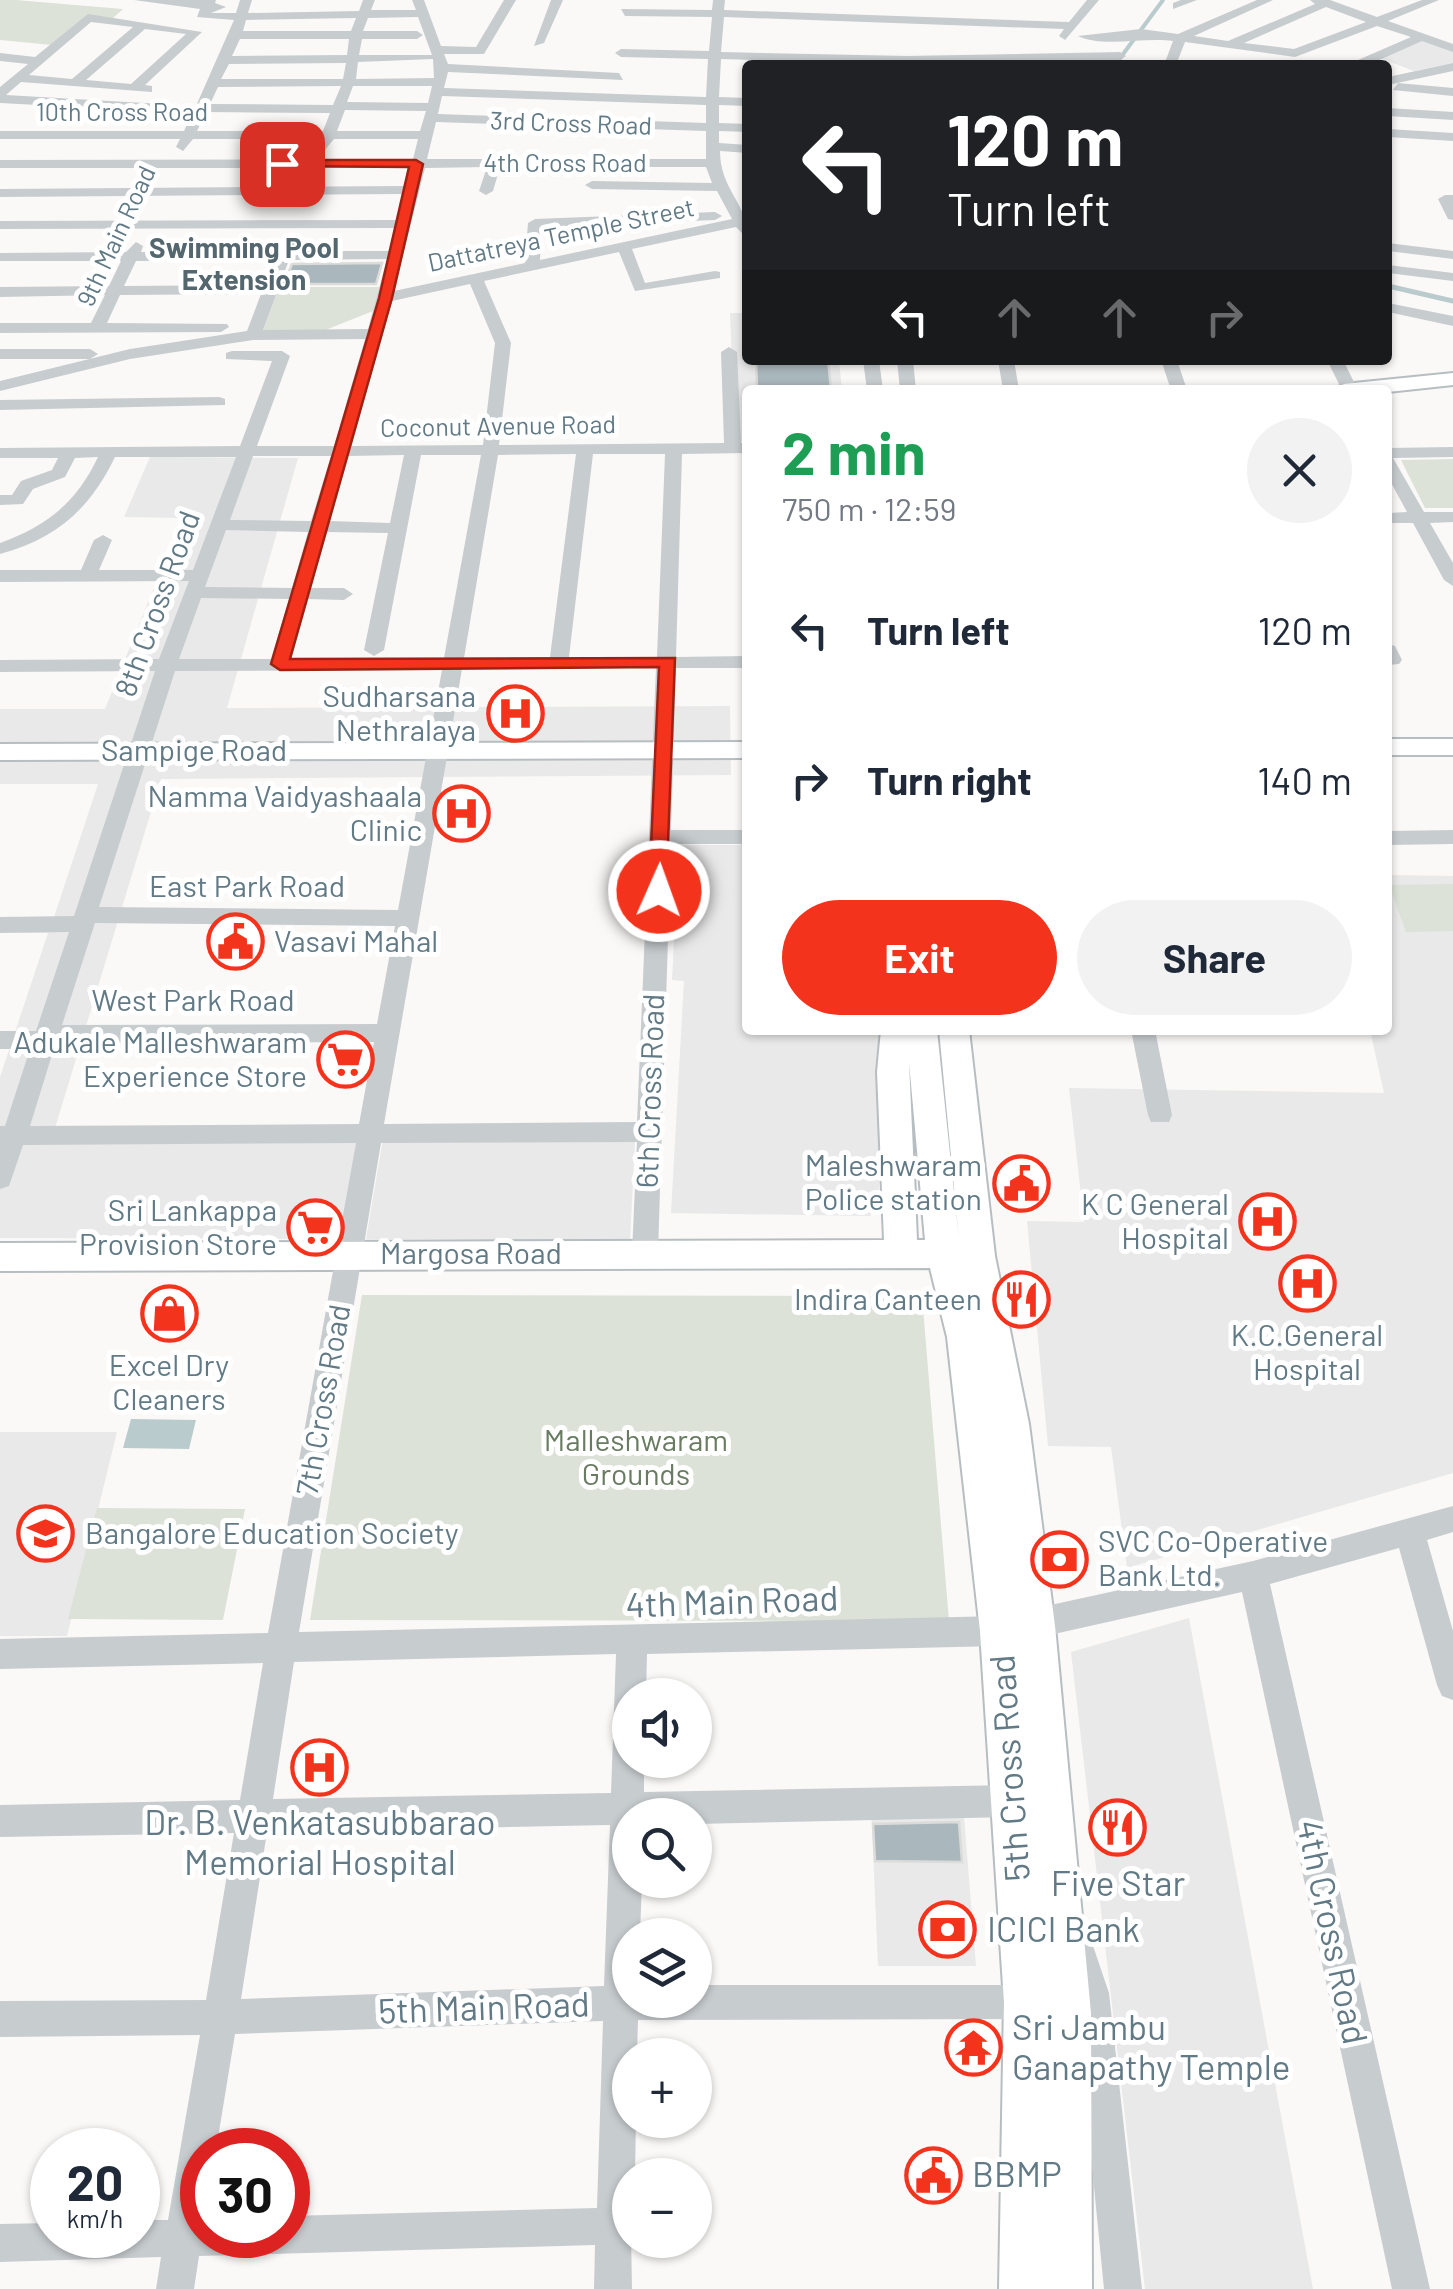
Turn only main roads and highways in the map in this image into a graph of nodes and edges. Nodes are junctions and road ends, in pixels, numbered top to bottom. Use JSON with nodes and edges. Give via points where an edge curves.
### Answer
{"nodes":[{"id":1,"x":1453,"y":379,"type":"edge"},
{"id":2,"x":1392,"y":385,"type":"edge"},
{"id":3,"x":1453,"y":747,"type":"edge"},
{"id":4,"x":1392,"y":748,"type":"edge"},
{"id":5,"x":742,"y":750,"type":"edge"},
{"id":6,"x":0,"y":752,"type":"edge"},
{"id":7,"x":896,"y":1035,"type":"edge"},
{"id":8,"x":923,"y":1035,"type":"edge"},
{"id":9,"x":954,"y":1035,"type":"edge"},
{"id":10,"x":977,"y":1035,"type":"edge"},
{"id":11,"x":901,"y":1252,"type":"junction"},
{"id":12,"x":972,"y":1255,"type":"junction"},
{"id":13,"x":0,"y":1257,"type":"edge"},
{"id":14,"x":1018,"y":1628,"type":"junction"},
{"id":15,"x":1024,"y":2289,"type":"edge"},
{"id":16,"x":1067,"y":2289,"type":"edge"}],
"edges":[{"from":1,"to":2,"type":"main road"},
{"from":3,"to":4,"type":"main road"},
{"from":5,"to":6,"type":"main road","name":"Sampige Road"},
{"from":7,"to":11,"type":"main road"},
{"from":8,"to":12,"type":"main road"},
{"from":9,"to":12,"type":"main road"},
{"from":10,"to":12,"type":"main road","via":[[996,1215]]},
{"from":11,"to":12,"type":"main road","name":"Margosa Road"},
{"from":11,"to":13,"type":"main road","name":"Margosa Road"},
{"from":12,"to":14,"type":"main road","name":"5th Cross Road","via":[[1011,1424]]},
{"from":14,"to":15,"type":"main road","name":"5th Cross Road","via":[[1011,1800],[1028,2002]]},
{"from":14,"to":16,"type":"main road","name":"5th Cross Road","via":[[1068,2014]]}]}
